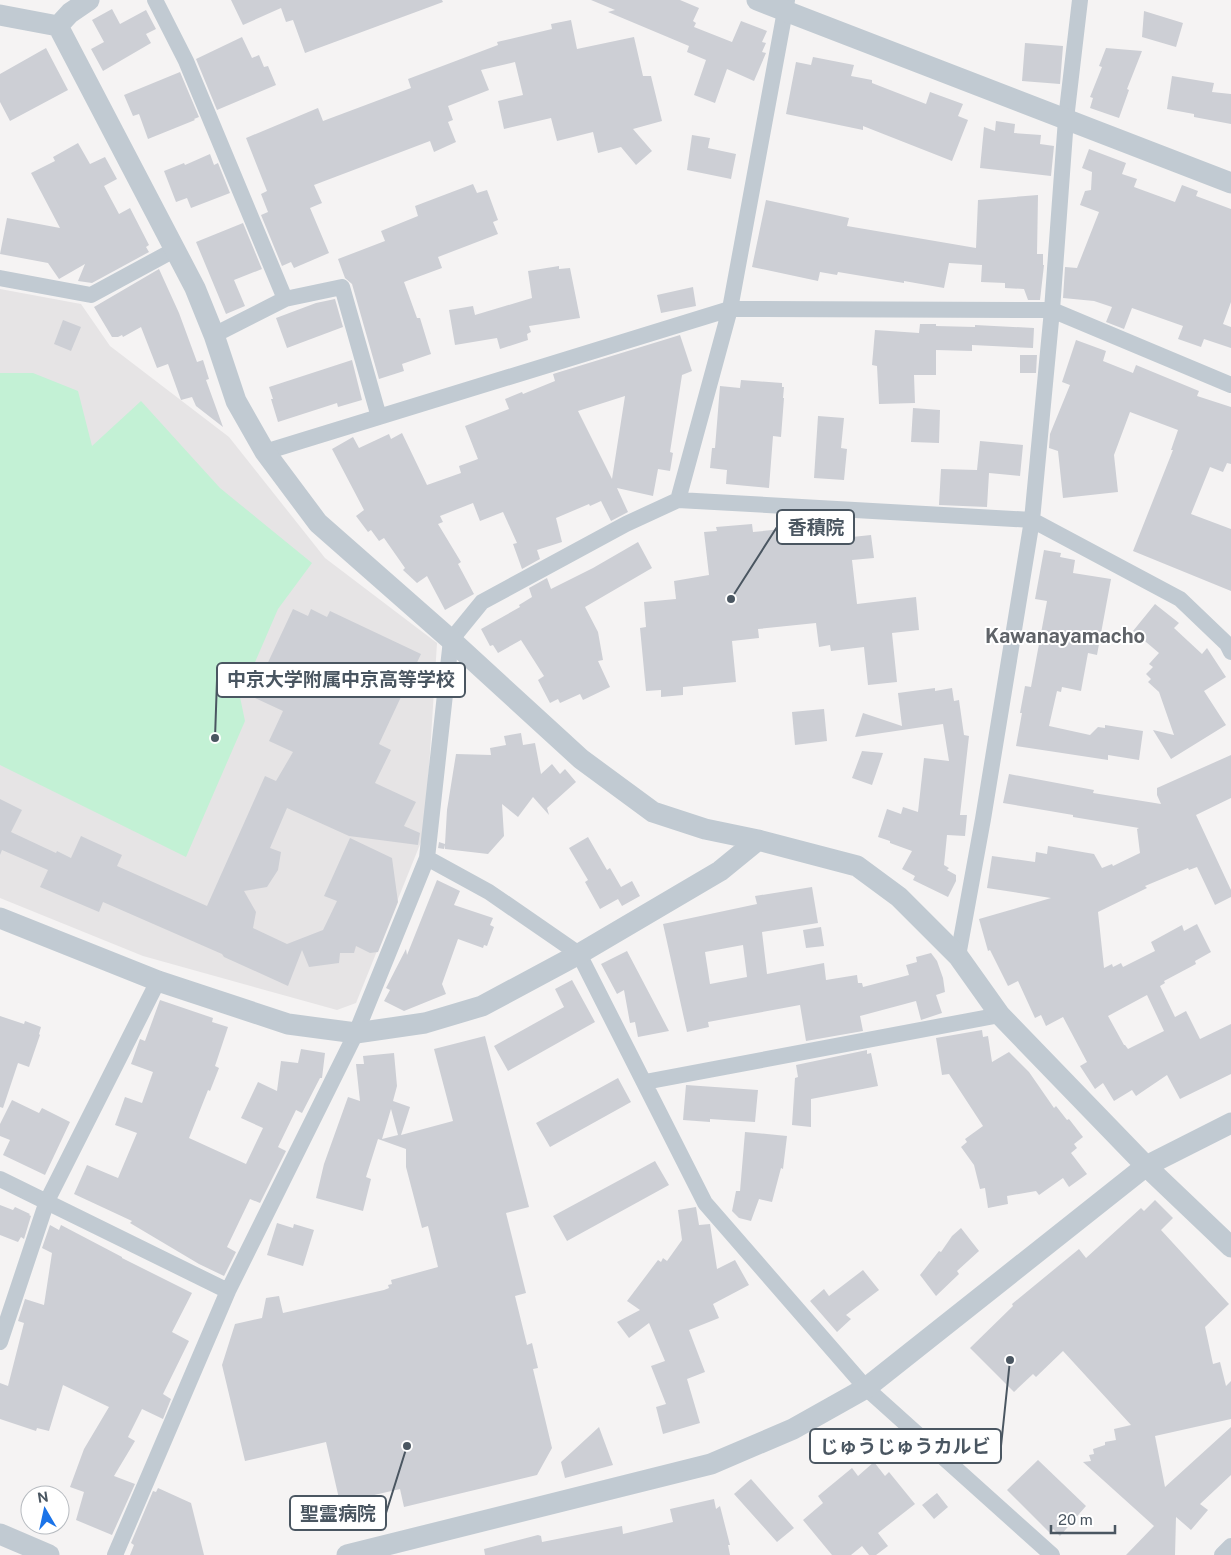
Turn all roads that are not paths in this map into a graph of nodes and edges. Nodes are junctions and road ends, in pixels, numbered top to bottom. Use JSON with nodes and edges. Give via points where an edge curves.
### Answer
{"nodes":[{"id":1,"x":89,"y":0,"type":"edge"},
{"id":2,"x":155,"y":0,"type":"edge"},
{"id":3,"x":757,"y":0,"type":"edge"},
{"id":4,"x":1080,"y":0,"type":"edge"},
{"id":5,"x":786,"y":5,"type":"edge"},
{"id":6,"x":0,"y":15,"type":"edge"},
{"id":7,"x":58,"y":26,"type":"junction"},
{"id":8,"x":1066,"y":119,"type":"junction"},
{"id":9,"x":1231,"y":183,"type":"edge"},
{"id":10,"x":176,"y":250,"type":"junction"},
{"id":11,"x":0,"y":278,"type":"edge"},
{"id":12,"x":285,"y":299,"type":"junction"},
{"id":13,"x":730,"y":309,"type":"junction"},
{"id":14,"x":1052,"y":310,"type":"junction"},
{"id":15,"x":214,"y":335,"type":"junction"},
{"id":16,"x":1231,"y":385,"type":"edge"},
{"id":17,"x":379,"y":417,"type":"junction"},
{"id":18,"x":265,"y":452,"type":"junction"},
{"id":19,"x":678,"y":500,"type":"junction"},
{"id":20,"x":1032,"y":520,"type":"junction"},
{"id":21,"x":451,"y":640,"type":"junction"},
{"id":22,"x":1231,"y":652,"type":"edge"},
{"id":23,"x":758,"y":840,"type":"junction"},
{"id":24,"x":426,"y":858,"type":"junction"},
{"id":25,"x":0,"y":918,"type":"edge"},
{"id":26,"x":579,"y":954,"type":"junction"},
{"id":27,"x":958,"y":956,"type":"junction"},
{"id":28,"x":158,"y":980,"type":"junction"},
{"id":29,"x":1000,"y":1015,"type":"junction"},
{"id":30,"x":356,"y":1033,"type":"junction"},
{"id":31,"x":645,"y":1082,"type":"junction"},
{"id":32,"x":1231,"y":1122,"type":"edge"},
{"id":33,"x":1146,"y":1166,"type":"junction"},
{"id":34,"x":0,"y":1179,"type":"edge"},
{"id":35,"x":47,"y":1201,"type":"junction"},
{"id":36,"x":1231,"y":1247,"type":"edge"},
{"id":37,"x":228,"y":1290,"type":"junction"},
{"id":38,"x":0,"y":1342,"type":"edge"},
{"id":39,"x":866,"y":1388,"type":"junction"},
{"id":40,"x":0,"y":1534,"type":"edge"},
{"id":41,"x":1231,"y":1546,"type":"edge"},
{"id":42,"x":49,"y":1555,"type":"edge"},
{"id":43,"x":114,"y":1555,"type":"edge"},
{"id":44,"x":347,"y":1555,"type":"edge"},
{"id":45,"x":1052,"y":1555,"type":"edge"},
{"id":46,"x":1222,"y":1555,"type":"edge"}],
"edges":[{"from":1,"to":7,"type":"street"},
{"from":2,"to":12,"type":"street","via":[[186,61]]},
{"from":3,"to":5,"type":"street"},
{"from":4,"to":8,"type":"street"},
{"from":5,"to":8,"type":"street"},
{"from":5,"to":13,"type":"street"},
{"from":6,"to":7,"type":"street"},
{"from":7,"to":10,"type":"street"},
{"from":8,"to":9,"type":"street"},
{"from":8,"to":14,"type":"street"},
{"from":10,"to":11,"type":"street","via":[[91,295]]},
{"from":10,"to":15,"type":"street"},
{"from":12,"to":15,"type":"street"},
{"from":12,"to":17,"type":"street","via":[[342,287]]},
{"from":13,"to":14,"type":"street"},
{"from":13,"to":17,"type":"street"},
{"from":13,"to":19,"type":"street"},
{"from":14,"to":16,"type":"street"},
{"from":14,"to":20,"type":"street"},
{"from":15,"to":18,"type":"street","via":[[236,401]]},
{"from":17,"to":18,"type":"street"},
{"from":18,"to":21,"type":"street","via":[[318,523]]},
{"from":19,"to":20,"type":"street"},
{"from":19,"to":21,"type":"street","via":[[626,524],[482,602]]},
{"from":20,"to":22,"type":"street","via":[[1180,600],[1227,644]]},
{"from":20,"to":27,"type":"street"},
{"from":21,"to":23,"type":"street","via":[[581,759],[653,812],[705,830]]},
{"from":21,"to":24,"type":"street"},
{"from":23,"to":26,"type":"street","via":[[720,871]]},
{"from":23,"to":27,"type":"street","via":[[857,866],[899,897]]},
{"from":24,"to":26,"type":"street","via":[[489,892]]},
{"from":24,"to":30,"type":"street"},
{"from":25,"to":28,"type":"street"},
{"from":26,"to":30,"type":"street","via":[[482,1006],[425,1024]]},
{"from":26,"to":31,"type":"street"},
{"from":27,"to":29,"type":"street"},
{"from":28,"to":30,"type":"street","via":[[288,1024]]},
{"from":28,"to":35,"type":"street"},
{"from":29,"to":31,"type":"street"},
{"from":29,"to":33,"type":"street"},
{"from":30,"to":37,"type":"street"},
{"from":31,"to":39,"type":"street","via":[[705,1203]]},
{"from":32,"to":33,"type":"street"},
{"from":33,"to":36,"type":"street"},
{"from":33,"to":39,"type":"street"},
{"from":34,"to":35,"type":"street"},
{"from":35,"to":37,"type":"street"},
{"from":35,"to":38,"type":"street"},
{"from":37,"to":43,"type":"street"},
{"from":39,"to":44,"type":"street","via":[[792,1429],[711,1464]]},
{"from":39,"to":45,"type":"street"},
{"from":40,"to":42,"type":"street"},
{"from":41,"to":46,"type":"street"}]}
